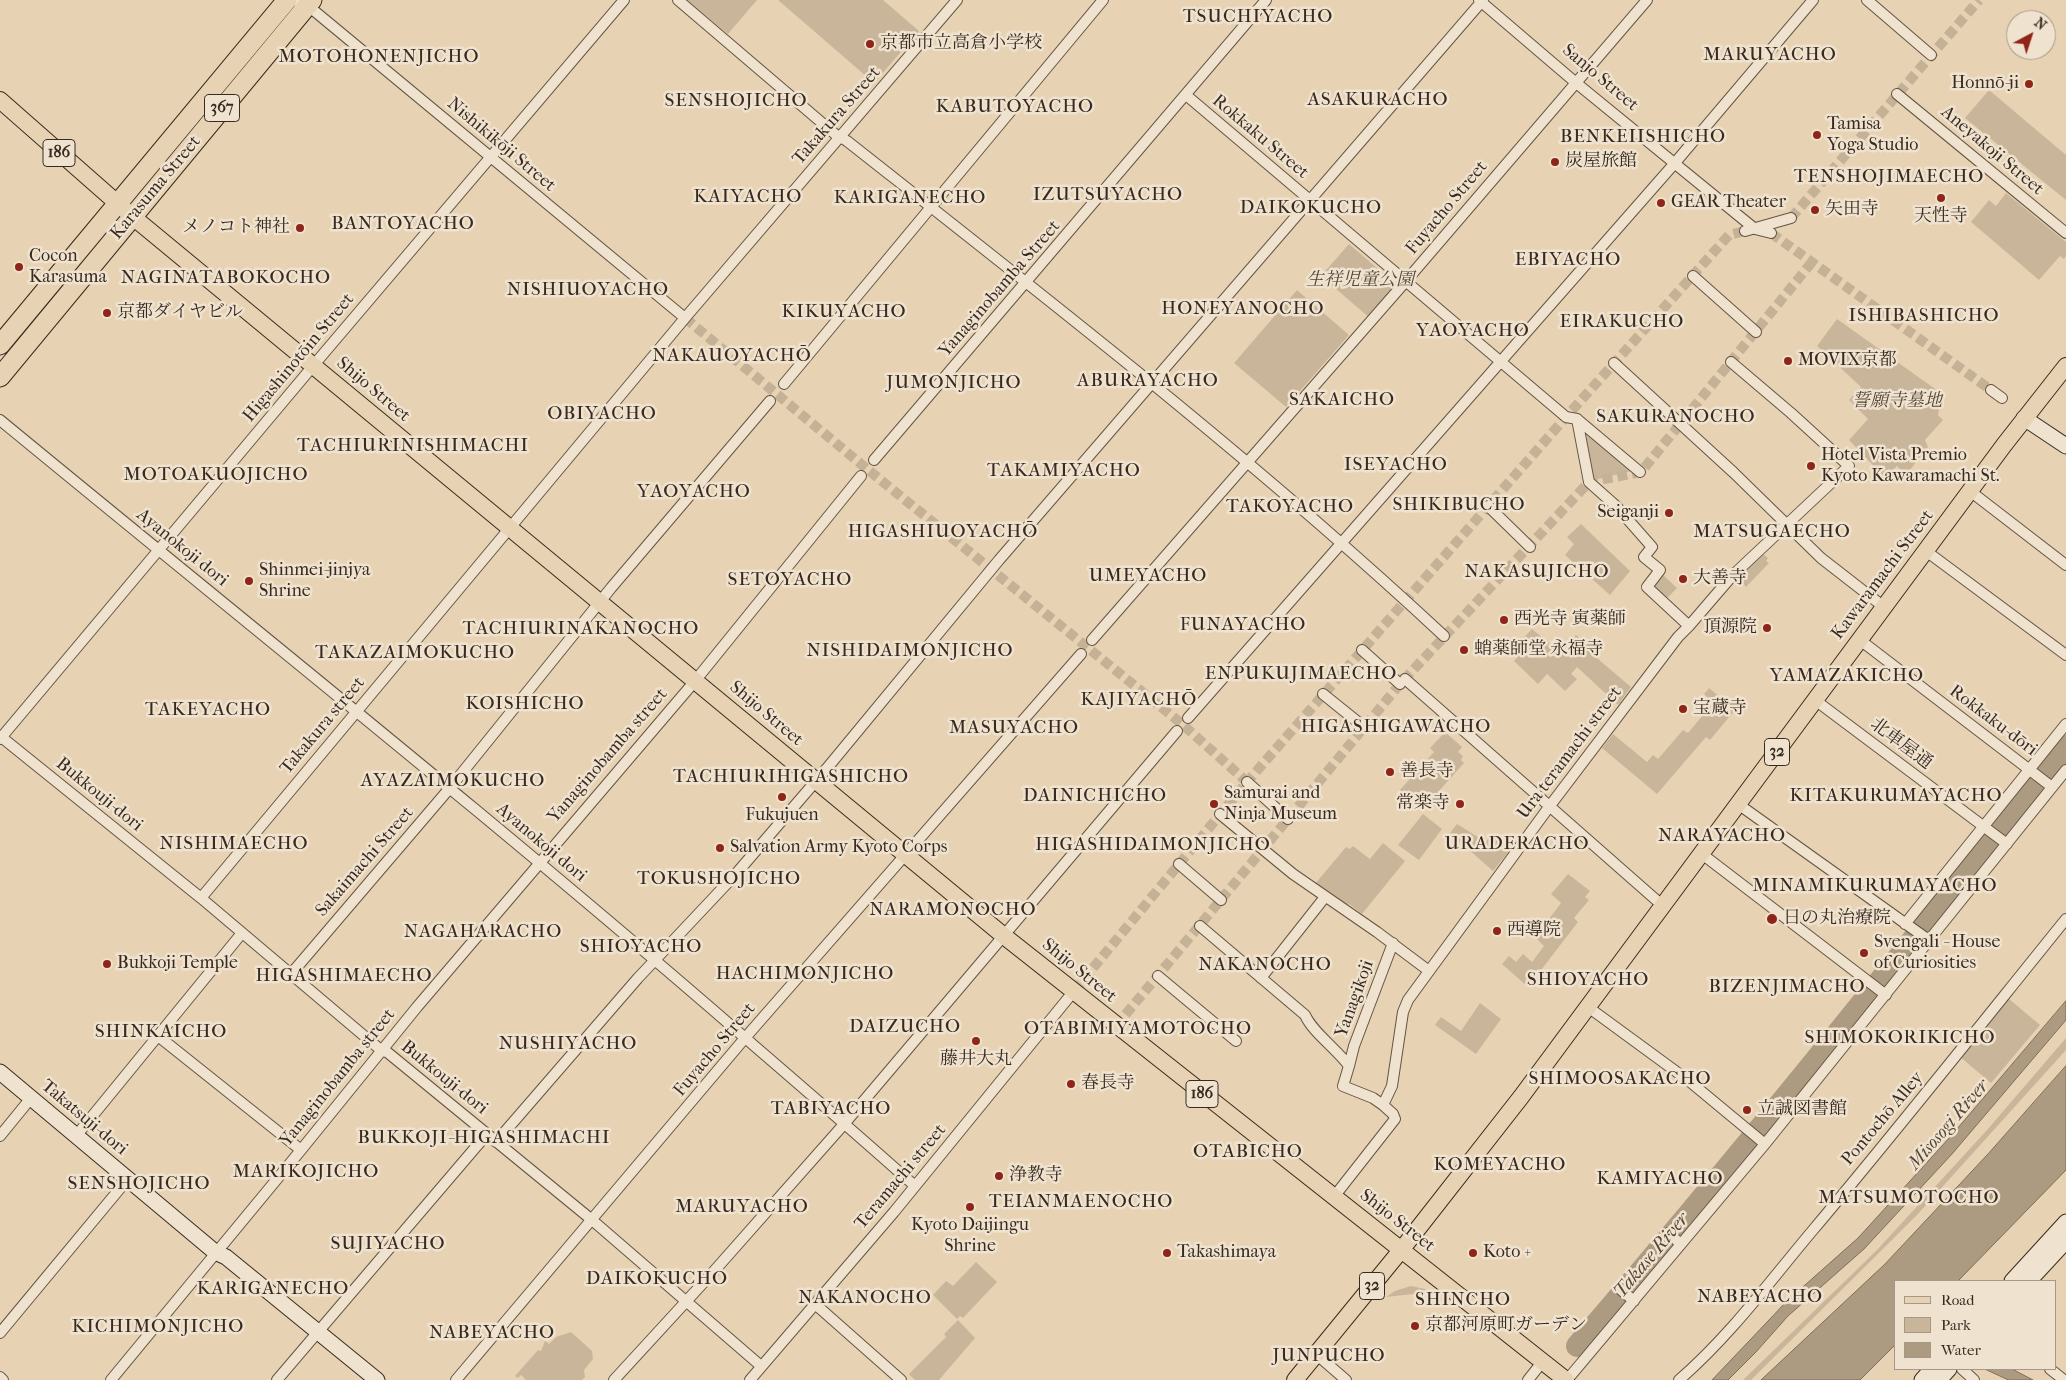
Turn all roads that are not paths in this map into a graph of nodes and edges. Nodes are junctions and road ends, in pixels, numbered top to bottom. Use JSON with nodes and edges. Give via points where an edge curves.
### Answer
{"nodes":[{"id":1,"x":288,"y":0,"type":"edge"},
{"id":2,"x":624,"y":0,"type":"edge"},
{"id":3,"x":678,"y":0,"type":"edge"},
{"id":4,"x":958,"y":0,"type":"edge"},
{"id":5,"x":1103,"y":0,"type":"edge"},
{"id":6,"x":1266,"y":0,"type":"edge"},
{"id":7,"x":1647,"y":0,"type":"edge"},
{"id":8,"x":1813,"y":0,"type":"edge"},
{"id":9,"x":1867,"y":0,"type":"edge"},
{"id":10,"x":1481,"y":1,"type":"edge"},
{"id":11,"x":304,"y":2,"type":"edge"},
{"id":12,"x":1931,"y":55,"type":"dead end"},
{"id":13,"x":1575,"y":82,"type":"junction"},
{"id":14,"x":1898,"y":94,"type":"dead end"},
{"id":15,"x":1186,"y":95,"type":"junction"},
{"id":16,"x":0,"y":100,"type":"edge"},
{"id":17,"x":840,"y":138,"type":"junction"},
{"id":18,"x":490,"y":157,"type":"junction"},
{"id":19,"x":1674,"y":164,"type":"junction"},
{"id":20,"x":1310,"y":200,"type":"junction"},
{"id":21,"x":118,"y":205,"type":"junction"},
{"id":22,"x":931,"y":208,"type":"junction"},
{"id":23,"x":133,"y":217,"type":"junction"},
{"id":24,"x":1790,"y":218,"type":"tunnel mouth"},
{"id":25,"x":1750,"y":230,"type":"junction"},
{"id":26,"x":1771,"y":233,"type":"tunnel mouth"},
{"id":27,"x":2066,"y":234,"type":"edge"},
{"id":28,"x":1693,"y":276,"type":"dead end"},
{"id":29,"x":1406,"y":281,"type":"junction"},
{"id":30,"x":1027,"y":283,"type":"junction"},
{"id":31,"x":684,"y":318,"type":"junction"},
{"id":32,"x":1756,"y":332,"type":"dead end"},
{"id":33,"x":0,"y":345,"type":"edge"},
{"id":34,"x":1500,"y":361,"type":"junction"},
{"id":35,"x":1731,"y":362,"type":"dead end"},
{"id":36,"x":1614,"y":363,"type":"dead end"},
{"id":37,"x":313,"y":366,"type":"junction"},
{"id":38,"x":2066,"y":366,"type":"edge"},
{"id":39,"x":0,"y":377,"type":"edge"},
{"id":40,"x":784,"y":384,"type":"dead end"},
{"id":41,"x":1151,"y":384,"type":"junction"},
{"id":42,"x":1991,"y":390,"type":"tunnel mouth"},
{"id":43,"x":2002,"y":398,"type":"dead end"},
{"id":44,"x":770,"y":401,"type":"dead end"},
{"id":45,"x":2024,"y":418,"type":"junction"},
{"id":46,"x":1577,"y":419,"type":"junction"},
{"id":47,"x":0,"y":420,"type":"edge"},
{"id":48,"x":2066,"y":446,"type":"edge"},
{"id":49,"x":874,"y":460,"type":"dead end"},
{"id":50,"x":1247,"y":463,"type":"junction"},
{"id":51,"x":1640,"y":472,"type":"dead end"},
{"id":52,"x":861,"y":476,"type":"dead end"},
{"id":53,"x":1970,"y":491,"type":"junction"},
{"id":54,"x":1488,"y":506,"type":"dead end"},
{"id":55,"x":1787,"y":525,"type":"junction"},
{"id":56,"x":510,"y":529,"type":"junction"},
{"id":57,"x":1340,"y":544,"type":"junction"},
{"id":58,"x":1530,"y":547,"type":"dead end"},
{"id":59,"x":159,"y":551,"type":"junction"},
{"id":60,"x":1926,"y":551,"type":"junction"},
{"id":61,"x":2066,"y":565,"type":"edge"},
{"id":62,"x":600,"y":603,"type":"junction"},
{"id":63,"x":1884,"y":607,"type":"junction"},
{"id":64,"x":1689,"y":626,"type":"junction"},
{"id":65,"x":1444,"y":636,"type":"dead end"},
{"id":66,"x":1092,"y":640,"type":"dead end"},
{"id":67,"x":1860,"y":640,"type":"junction"},
{"id":68,"x":1362,"y":650,"type":"dead end"},
{"id":69,"x":1081,"y":654,"type":"dead end"},
{"id":70,"x":2066,"y":655,"type":"edge"},
{"id":71,"x":695,"y":681,"type":"junction"},
{"id":72,"x":1323,"y":694,"type":"dead end"},
{"id":73,"x":1816,"y":700,"type":"junction"},
{"id":74,"x":356,"y":711,"type":"junction"},
{"id":75,"x":1188,"y":718,"type":"dead end"},
{"id":76,"x":2066,"y":724,"type":"edge"},
{"id":77,"x":1364,"y":727,"type":"dead end"},
{"id":78,"x":1177,"y":731,"type":"dead end"},
{"id":79,"x":1,"y":737,"type":"edge"},
{"id":80,"x":2066,"y":770,"type":"edge"},
{"id":81,"x":2032,"y":772,"type":"junction"},
{"id":82,"x":816,"y":781,"type":"junction"},
{"id":83,"x":1247,"y":782,"type":"tunnel mouth"},
{"id":84,"x":2049,"y":785,"type":"junction"},
{"id":85,"x":449,"y":788,"type":"junction"},
{"id":86,"x":1738,"y":804,"type":"junction"},
{"id":87,"x":1549,"y":807,"type":"junction"},
{"id":88,"x":1220,"y":814,"type":"dead end"},
{"id":89,"x":1288,"y":818,"type":"dead end"},
{"id":90,"x":1987,"y":829,"type":"junction"},
{"id":91,"x":2003,"y":842,"type":"junction"},
{"id":92,"x":905,"y":854,"type":"junction"},
{"id":93,"x":1702,"y":854,"type":"junction"},
{"id":94,"x":538,"y":862,"type":"junction"},
{"id":95,"x":1178,"y":864,"type":"dead end"},
{"id":96,"x":1325,"y":897,"type":"junction"},
{"id":97,"x":201,"y":898,"type":"junction"},
{"id":98,"x":1221,"y":900,"type":"dead end"},
{"id":99,"x":1663,"y":906,"type":"junction"},
{"id":100,"x":2066,"y":919,"type":"edge"},
{"id":101,"x":1200,"y":926,"type":"dead end"},
{"id":102,"x":1909,"y":926,"type":"junction"},
{"id":103,"x":242,"y":932,"type":"junction"},
{"id":104,"x":1004,"y":936,"type":"junction"},
{"id":105,"x":1926,"y":938,"type":"junction"},
{"id":106,"x":1393,"y":943,"type":"junction"},
{"id":107,"x":655,"y":959,"type":"junction"},
{"id":108,"x":1429,"y":971,"type":"junction"},
{"id":109,"x":291,"y":974,"type":"junction"},
{"id":110,"x":1158,"y":976,"type":"dead end"},
{"id":111,"x":1261,"y":978,"type":"junction"},
{"id":112,"x":1074,"y":991,"type":"junction"},
{"id":113,"x":1883,"y":992,"type":"junction"},
{"id":114,"x":1588,"y":1007,"type":"junction"},
{"id":115,"x":158,"y":1036,"type":"junction"},
{"id":116,"x":745,"y":1038,"type":"junction"},
{"id":117,"x":1236,"y":1041,"type":"dead end"},
{"id":118,"x":382,"y":1051,"type":"junction"},
{"id":119,"x":1349,"y":1066,"type":"junction"},
{"id":120,"x":0,"y":1072,"type":"edge"},
{"id":121,"x":31,"y":1098,"type":"junction"},
{"id":122,"x":1383,"y":1105,"type":"junction"},
{"id":123,"x":845,"y":1123,"type":"junction"},
{"id":124,"x":487,"y":1134,"type":"junction"},
{"id":125,"x":0,"y":1136,"type":"edge"},
{"id":126,"x":76,"y":1136,"type":"junction"},
{"id":127,"x":1761,"y":1141,"type":"junction"},
{"id":128,"x":496,"y":1142,"type":"junction"},
{"id":129,"x":302,"y":1150,"type":"junction"},
{"id":130,"x":127,"y":1180,"type":"junction"},
{"id":131,"x":915,"y":1186,"type":"junction"},
{"id":132,"x":1333,"y":1198,"type":"junction"},
{"id":133,"x":592,"y":1220,"type":"junction"},
{"id":134,"x":2066,"y":1222,"type":"edge"},
{"id":135,"x":2066,"y":1241,"type":"edge"},
{"id":136,"x":1402,"y":1249,"type":"junction"},
{"id":137,"x":215,"y":1252,"type":"junction"},
{"id":138,"x":2013,"y":1280,"type":"edge"},
{"id":139,"x":2030,"y":1280,"type":"edge"},
{"id":140,"x":686,"y":1300,"type":"junction"},
{"id":141,"x":815,"y":1304,"type":"junction"},
{"id":142,"x":318,"y":1332,"type":"junction"},
{"id":143,"x":0,"y":1333,"type":"edge"},
{"id":144,"x":1316,"y":1354,"type":"junction"},
{"id":145,"x":1543,"y":1361,"type":"junction"},
{"id":146,"x":761,"y":1366,"type":"junction"},
{"id":147,"x":1931,"y":1370,"type":"edge"},
{"id":148,"x":1948,"y":1370,"type":"edge"},
{"id":149,"x":1963,"y":1370,"type":"edge"},
{"id":150,"x":2051,"y":1370,"type":"edge"},
{"id":151,"x":0,"y":1377,"type":"edge"},
{"id":152,"x":3,"y":1380,"type":"edge"},
{"id":153,"x":111,"y":1380,"type":"edge"},
{"id":154,"x":277,"y":1380,"type":"edge"},
{"id":155,"x":377,"y":1380,"type":"edge"},
{"id":156,"x":456,"y":1380,"type":"edge"},
{"id":157,"x":614,"y":1380,"type":"edge"},
{"id":158,"x":750,"y":1380,"type":"edge"},
{"id":159,"x":901,"y":1380,"type":"edge"},
{"id":160,"x":1295,"y":1380,"type":"edge"},
{"id":161,"x":1346,"y":1380,"type":"edge"},
{"id":162,"x":1528,"y":1380,"type":"edge"},
{"id":163,"x":1567,"y":1380,"type":"edge"},
{"id":164,"x":1679,"y":1380,"type":"edge"},
{"id":165,"x":1922,"y":1380,"type":"edge"},
{"id":166,"x":1939,"y":1380,"type":"edge"},
{"id":167,"x":1974,"y":1380,"type":"edge"},
{"id":168,"x":2064,"y":1380,"type":"edge"}],
"edges":[{"from":1,"to":21,"type":"highway","name":"Karasuma Street","number":"367"},
{"from":2,"to":18,"type":"street","name":"Higashinotōin Street"},
{"from":3,"to":17,"type":"street"},
{"from":4,"to":17,"type":"street","name":"Takakura Street"},
{"from":5,"to":22,"type":"street"},
{"from":6,"to":15,"type":"street","name":"Yanaginobamba Street"},
{"from":7,"to":13,"type":"street","name":"Fuyacho Street"},
{"from":8,"to":19,"type":"street"},
{"from":9,"to":12,"type":"street"},
{"from":10,"to":13,"type":"street","name":"Sanjo Street"},
{"from":10,"to":20,"type":"street"},
{"from":11,"to":18,"type":"street","name":"Nishikikōji Street"},
{"from":11,"to":23,"type":"highway","name":"Karasuma Street","number":"367"},
{"from":13,"to":19,"type":"street","name":"Sanjo Street"},
{"from":13,"to":29,"type":"street","name":"Fuyacho Street"},
{"from":14,"to":27,"type":"street","name":"Aneyakoji Street"},
{"from":15,"to":20,"type":"street","name":"Rokkaku Street"},
{"from":15,"to":30,"type":"street","name":"Yanaginobamba Street"},
{"from":16,"to":21,"type":"main road","name":"Shijo Street","number":"186"},
{"from":17,"to":22,"type":"street"},
{"from":17,"to":31,"type":"street","name":"Takakura Street"},
{"from":18,"to":31,"type":"street","name":"Nishikikōji Street"},
{"from":18,"to":37,"type":"street","name":"Higashinotōin Street"},
{"from":19,"to":25,"type":"street","name":"Sanjo Street"},
{"from":19,"to":34,"type":"street"},
{"from":20,"to":29,"type":"street","name":"Rokkaku Street"},
{"from":20,"to":41,"type":"street"},
{"from":21,"to":23,"type":"main road","name":"Shijo Street","number":"186"},
{"from":21,"to":33,"type":"highway","name":"Karasuma Street","number":"367"},
{"from":22,"to":30,"type":"street"},
{"from":22,"to":40,"type":"street"},
{"from":23,"to":37,"type":"main road","name":"Shijo Street","number":"186"},
{"from":23,"to":39,"type":"highway","name":"Karasuma Street","number":"367"},
{"from":24,"to":25,"type":"street"},
{"from":25,"to":26,"type":"street","name":"Sanjo Street"},
{"from":28,"to":32,"type":"street"},
{"from":29,"to":34,"type":"street","name":"Rokkaku Street"},
{"from":29,"to":50,"type":"street","name":"Fuyacho Street"},
{"from":30,"to":41,"type":"street"},
{"from":30,"to":49,"type":"street","name":"Yanaginobamba Street"},
{"from":31,"to":56,"type":"street","name":"Takakura Street"},
{"from":34,"to":46,"type":"street","name":"Rokkaku Street","via":[[1566,417]]},
{"from":34,"to":57,"type":"street"},
{"from":35,"to":55,"type":"street","name":"Ura teramachi street","via":[[1849,466]]},
{"from":36,"to":55,"type":"street"},
{"from":37,"to":56,"type":"main road","name":"Shijo Street","number":"186"},
{"from":37,"to":59,"type":"street","name":"Higashinotōin Street"},
{"from":38,"to":45,"type":"main road","name":"Kawaramachi Street","number":"32"},
{"from":41,"to":50,"type":"street"},
{"from":41,"to":82,"type":"street"},
{"from":42,"to":43,"type":"street"},
{"from":44,"to":62,"type":"street","name":"Sakaimachi Street"},
{"from":45,"to":48,"type":"street"},
{"from":45,"to":53,"type":"main road","name":"Kawaramachi Street","number":"32"},
{"from":46,"to":51,"type":"street"},
{"from":46,"to":64,"type":"street","via":[[1589,482],[1616,506],[1652,547],[1644,557],[1660,570],[1647,587]]},
{"from":47,"to":59,"type":"street","name":"Ayanokoji dori"},
{"from":50,"to":57,"type":"street"},
{"from":50,"to":66,"type":"street","name":"Fuyacho Street"},
{"from":52,"to":71,"type":"street","name":"Yanaginobamba street"},
{"from":53,"to":60,"type":"main road","name":"Kawaramachi Street","number":"32"},
{"from":53,"to":61,"type":"street"},
{"from":54,"to":58,"type":"street"},
{"from":55,"to":63,"type":"street","via":[[1829,565]]},
{"from":55,"to":64,"type":"street","name":"Ura teramachi street","via":[[1732,576]]},
{"from":56,"to":62,"type":"main road","name":"Shijo Street","number":"186"},
{"from":56,"to":74,"type":"street","name":"Takakura street"},
{"from":57,"to":65,"type":"street"},
{"from":57,"to":75,"type":"street"},
{"from":59,"to":74,"type":"street","name":"Ayanokoji dori"},
{"from":59,"to":79,"type":"street","name":"Higashinotōin Street"},
{"from":60,"to":63,"type":"main road","name":"Kawaramachi Street","number":"32"},
{"from":60,"to":70,"type":"street"},
{"from":62,"to":71,"type":"main road","name":"Shijo Street","number":"186"},
{"from":62,"to":85,"type":"street","name":"Sakaimachi Street"},
{"from":63,"to":67,"type":"main road","name":"Kawaramachi Street","number":"32"},
{"from":64,"to":87,"type":"street","name":"Ura teramachi street"},
{"from":67,"to":73,"type":"main road","name":"Kawaramachi Street","number":"32"},
{"from":67,"to":81,"type":"street","name":"Rokkaku-dōri"},
{"from":68,"to":87,"type":"street","via":[[1403,681]]},
{"from":69,"to":92,"type":"street","name":"Fuyacho Street"},
{"from":71,"to":82,"type":"main road","name":"Shijo Street","number":"186"},
{"from":71,"to":94,"type":"street","name":"Yanaginobamba street"},
{"from":72,"to":77,"type":"street"},
{"from":73,"to":86,"type":"main road","name":"Kawaramachi Street","number":"32"},
{"from":73,"to":90,"type":"street","name":"北車屋通"},
{"from":74,"to":85,"type":"street","name":"Ayanokoji dori"},
{"from":74,"to":97,"type":"street","name":"Takakura street"},
{"from":76,"to":81,"type":"street"},
{"from":78,"to":104,"type":"street"},
{"from":79,"to":97,"type":"street","name":"Bukkouji-dori"},
{"from":80,"to":84,"type":"street"},
{"from":81,"to":84,"type":"street","name":"Rokkaku-dōri"},
{"from":81,"to":90,"type":"street"},
{"from":82,"to":92,"type":"main road","name":"Shijo Street","number":"186"},
{"from":82,"to":107,"type":"street","via":[[735,875]]},
{"from":83,"to":89,"type":"street"},
{"from":84,"to":91,"type":"street"},
{"from":85,"to":94,"type":"street","name":"Ayanokoji dori"},
{"from":85,"to":109,"type":"street","name":"Sakaimachi Street"},
{"from":86,"to":93,"type":"main road","name":"Kawaramachi Street","number":"32"},
{"from":86,"to":102,"type":"street"},
{"from":87,"to":99,"type":"street"},
{"from":87,"to":108,"type":"street","name":"Ura teramachi street"},
{"from":88,"to":96,"type":"street"},
{"from":90,"to":91,"type":"street","name":"北車屋通"},
{"from":90,"to":102,"type":"street"},
{"from":91,"to":105,"type":"street"},
{"from":92,"to":104,"type":"main road","name":"Shijo Street","number":"186"},
{"from":92,"to":116,"type":"street","name":"Fuyacho Street"},
{"from":93,"to":99,"type":"main road","name":"Kawaramachi Street","number":"32"},
{"from":93,"to":113,"type":"street"},
{"from":94,"to":107,"type":"street","name":"Ayanokoji dori"},
{"from":94,"to":118,"type":"street","name":"Yanaginobamba street"},
{"from":95,"to":98,"type":"street"},
{"from":96,"to":106,"type":"street"},
{"from":96,"to":111,"type":"street"},
{"from":97,"to":103,"type":"street","name":"Bukkouji-dori"},
{"from":99,"to":114,"type":"main road","name":"Kawaramachi Street","number":"32"},
{"from":100,"to":164,"type":"street","name":"Pontochō Alley","via":[[1749,1308],[1715,1347]]},
{"from":101,"to":111,"type":"street"},
{"from":102,"to":105,"type":"street"},
{"from":103,"to":109,"type":"street","name":"Bukkouji-dori"},
{"from":103,"to":115,"type":"street"},
{"from":104,"to":112,"type":"main road","name":"Shijo Street","number":"186"},
{"from":104,"to":123,"type":"street"},
{"from":105,"to":113,"type":"street"},
{"from":106,"to":108,"type":"street"},
{"from":106,"to":119,"type":"street","name":"Yanagikoji"},
{"from":107,"to":116,"type":"street","name":"Ayanokoji dori"},
{"from":107,"to":128,"type":"street"},
{"from":108,"to":122,"type":"street","name":"Ura teramachi street","via":[[1404,1008],[1392,1086]]},
{"from":109,"to":118,"type":"street","name":"Bukkouji-dori"},
{"from":110,"to":117,"type":"street"},
{"from":111,"to":119,"type":"street","via":[[1305,1015],[1310,1025]]},
{"from":112,"to":131,"type":"street","name":"Teramachi street"},
{"from":112,"to":132,"type":"main road","name":"Shijo Street","number":"186"},
{"from":113,"to":127,"type":"street"},
{"from":114,"to":127,"type":"street","via":[[1689,1082]]},
{"from":114,"to":136,"type":"main road","name":"Kawaramachi Street","number":"32"},
{"from":115,"to":126,"type":"street"},
{"from":115,"to":129,"type":"street"},
{"from":116,"to":123,"type":"street","name":"Ayanokoji dori"},
{"from":116,"to":133,"type":"street","name":"Fuyacho Street"},
{"from":118,"to":124,"type":"street","name":"Bukkouji-dori"},
{"from":118,"to":129,"type":"street","name":"Yanaginobamba street"},
{"from":119,"to":122,"type":"street","name":"Yanagikoji","via":[[1343,1086]]},
{"from":120,"to":121,"type":"street","name":"Takatsuji-dori"},
{"from":121,"to":125,"type":"street"},
{"from":121,"to":126,"type":"street","name":"Takatsuji-dori"},
{"from":122,"to":132,"type":"street","via":[[1395,1120]]},
{"from":123,"to":131,"type":"street","name":"Ayanokoji dori"},
{"from":123,"to":140,"type":"street"},
{"from":124,"to":128,"type":"street","name":"Bukkouji-dori"},
{"from":124,"to":142,"type":"street"},
{"from":126,"to":130,"type":"street","name":"Takatsuji-dori"},
{"from":127,"to":163,"type":"street","via":[[1627,1295]]},
{"from":128,"to":133,"type":"street","name":"Bukkouji-dori"},
{"from":129,"to":137,"type":"street","name":"Yanaginobamba street"},
{"from":130,"to":137,"type":"street","name":"Takatsuji-dori"},
{"from":130,"to":143,"type":"street"},
{"from":131,"to":141,"type":"street","name":"Teramachi street"},
{"from":132,"to":136,"type":"main road","name":"Shijo Street","number":"186"},
{"from":133,"to":140,"type":"street","name":"Bukkouji-dori"},
{"from":133,"to":156,"type":"street","name":"Fuyacho Street"},
{"from":134,"to":138,"type":"street"},
{"from":135,"to":139,"type":"street"},
{"from":136,"to":144,"type":"main road","name":"Kawaramachi Street","number":"32"},
{"from":136,"to":145,"type":"main road","name":"Shijo Street","number":"186"},
{"from":137,"to":142,"type":"street","name":"Takatsuji-dori","via":[[226,1257]]},
{"from":137,"to":153,"type":"street","name":"Yanaginobamba street"},
{"from":140,"to":146,"type":"street","name":"Bukkouji-dori"},
{"from":140,"to":157,"type":"street"},
{"from":141,"to":146,"type":"street","name":"Teramachi street"},
{"from":141,"to":159,"type":"street"},
{"from":142,"to":154,"type":"street"},
{"from":142,"to":155,"type":"street","name":"Takatsuji-dori"},
{"from":144,"to":160,"type":"main road","name":"Kawaramachi Street","number":"32"},
{"from":144,"to":161,"type":"street"},
{"from":145,"to":162,"type":"street"},
{"from":145,"to":163,"type":"main road","name":"Shijo Street","number":"186"},
{"from":146,"to":158,"type":"street","name":"Teramachi street"},
{"from":147,"to":165,"type":"street"},
{"from":148,"to":166,"type":"street"},
{"from":149,"to":167,"type":"street"},
{"from":150,"to":168,"type":"street"},
{"from":151,"to":152,"type":"street"}]}
